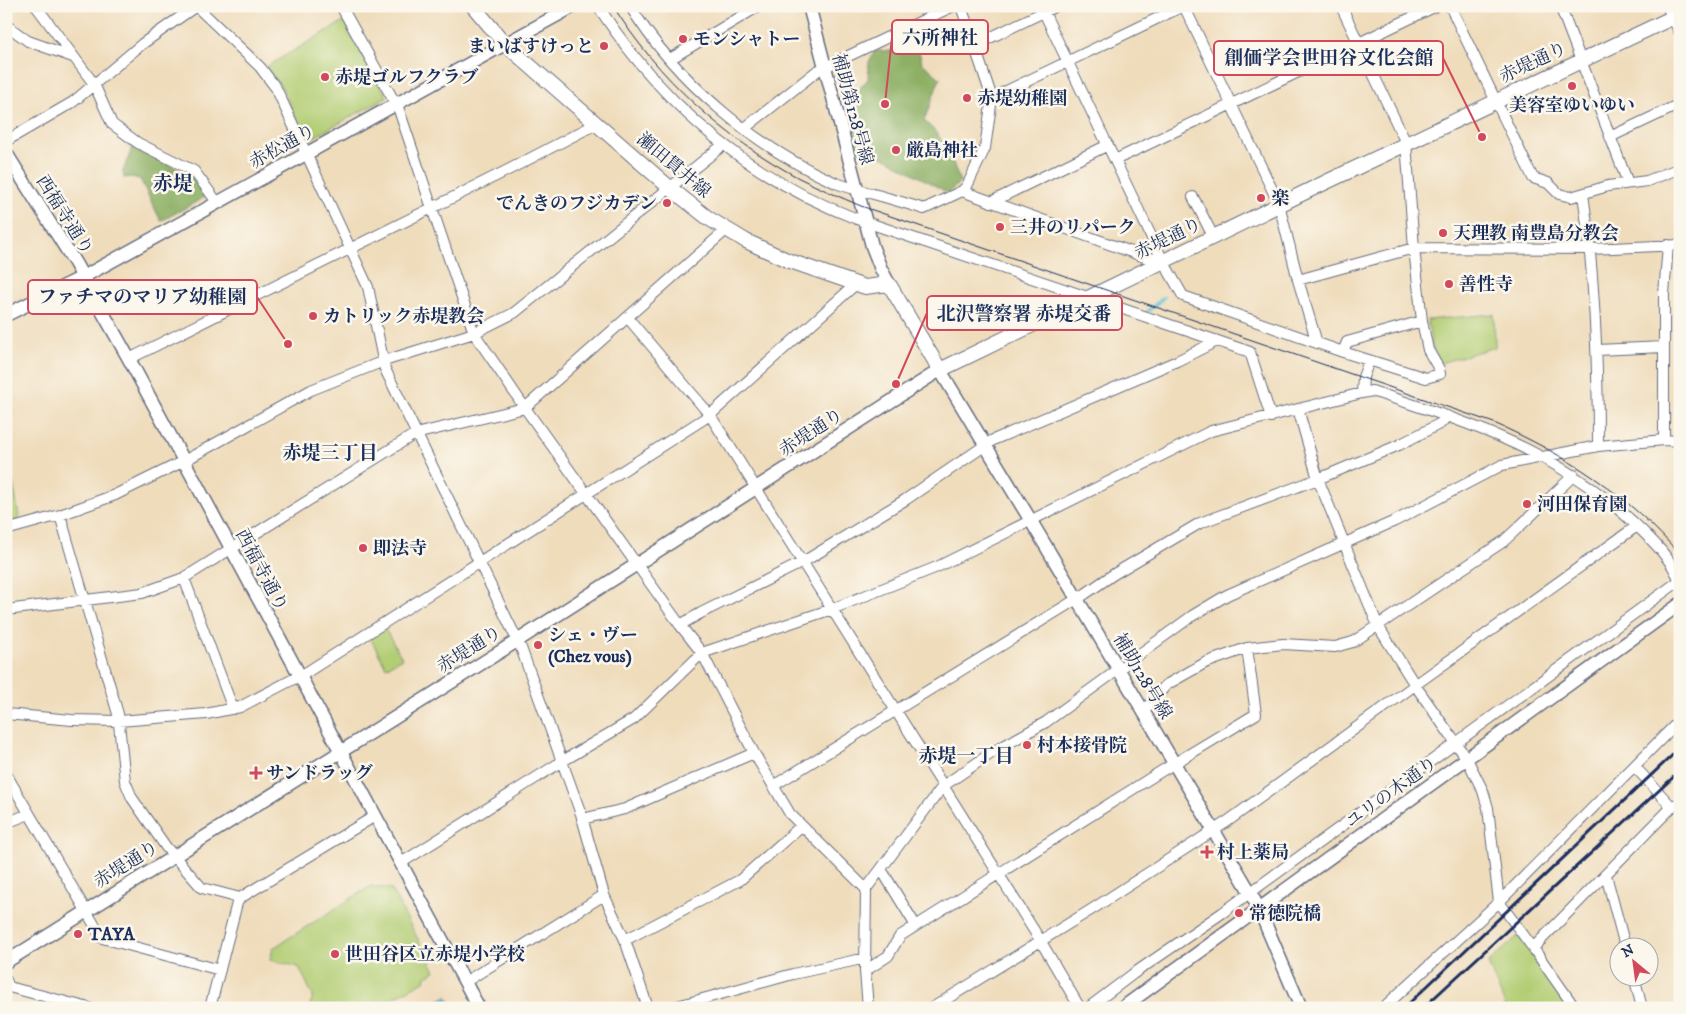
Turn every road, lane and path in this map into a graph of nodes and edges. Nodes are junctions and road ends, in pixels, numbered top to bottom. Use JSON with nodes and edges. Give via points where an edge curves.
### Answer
{"nodes":[{"id":1,"x":36,"y":6,"type":"edge"},
{"id":2,"x":196,"y":6,"type":"edge"},
{"id":3,"x":341,"y":6,"type":"edge"},
{"id":4,"x":473,"y":6,"type":"edge"},
{"id":5,"x":574,"y":6,"type":"edge"},
{"id":6,"x":598,"y":6,"type":"edge"},
{"id":7,"x":630,"y":6,"type":"edge"},
{"id":8,"x":759,"y":6,"type":"edge"},
{"id":9,"x":809,"y":6,"type":"edge"},
{"id":10,"x":953,"y":6,"type":"edge"},
{"id":11,"x":961,"y":6,"type":"edge"},
{"id":12,"x":1056,"y":6,"type":"edge"},
{"id":13,"x":1184,"y":6,"type":"edge"},
{"id":14,"x":1341,"y":6,"type":"edge"},
{"id":15,"x":1436,"y":6,"type":"edge"},
{"id":16,"x":1450,"y":6,"type":"edge"},
{"id":17,"x":1560,"y":6,"type":"edge"},
{"id":18,"x":1043,"y":9,"type":"edge"},
{"id":19,"x":1673,"y":13,"type":"edge"},
{"id":20,"x":6,"y":25,"type":"edge"},
{"id":21,"x":1680,"y":33,"type":"edge"},
{"id":22,"x":1359,"y":43,"type":"junction"},
{"id":23,"x":504,"y":44,"type":"junction"},
{"id":24,"x":975,"y":45,"type":"junction"},
{"id":25,"x":74,"y":58,"type":"junction"},
{"id":26,"x":670,"y":59,"type":"junction"},
{"id":27,"x":1068,"y":61,"type":"junction"},
{"id":28,"x":1580,"y":61,"type":"junction"},
{"id":29,"x":824,"y":68,"type":"junction"},
{"id":30,"x":94,"y":84,"type":"junction"},
{"id":31,"x":992,"y":98,"type":"junction"},
{"id":32,"x":1495,"y":101,"type":"junction"},
{"id":33,"x":396,"y":103,"type":"junction"},
{"id":34,"x":1231,"y":104,"type":"junction"},
{"id":35,"x":1680,"y":104,"type":"edge"},
{"id":36,"x":596,"y":124,"type":"junction"},
{"id":37,"x":745,"y":128,"type":"junction"},
{"id":38,"x":1610,"y":137,"type":"junction"},
{"id":39,"x":6,"y":141,"type":"edge"},
{"id":40,"x":1406,"y":143,"type":"junction"},
{"id":41,"x":1108,"y":145,"type":"junction"},
{"id":42,"x":723,"y":146,"type":"junction"},
{"id":43,"x":306,"y":153,"type":"junction"},
{"id":44,"x":6,"y":154,"type":"edge"},
{"id":45,"x":1115,"y":160,"type":"junction"},
{"id":46,"x":1680,"y":168,"type":"edge"},
{"id":47,"x":1628,"y":183,"type":"junction"},
{"id":48,"x":670,"y":188,"type":"junction"},
{"id":49,"x":857,"y":189,"type":"junction"},
{"id":50,"x":962,"y":191,"type":"junction"},
{"id":51,"x":1583,"y":194,"type":"junction"},
{"id":52,"x":1193,"y":197,"type":"dead end"},
{"id":53,"x":217,"y":202,"type":"junction"},
{"id":54,"x":991,"y":202,"type":"junction"},
{"id":55,"x":1279,"y":204,"type":"junction"},
{"id":56,"x":431,"y":207,"type":"junction"},
{"id":57,"x":865,"y":221,"type":"junction"},
{"id":58,"x":726,"y":230,"type":"junction"},
{"id":59,"x":1213,"y":236,"type":"junction"},
{"id":60,"x":1668,"y":245,"type":"junction"},
{"id":61,"x":1680,"y":245,"type":"edge"},
{"id":62,"x":1414,"y":248,"type":"junction"},
{"id":63,"x":349,"y":249,"type":"junction"},
{"id":64,"x":1590,"y":249,"type":"junction"},
{"id":65,"x":1163,"y":261,"type":"junction"},
{"id":66,"x":83,"y":277,"type":"junction"},
{"id":67,"x":1298,"y":280,"type":"junction"},
{"id":68,"x":856,"y":284,"type":"junction"},
{"id":69,"x":889,"y":284,"type":"junction"},
{"id":70,"x":1089,"y":297,"type":"junction"},
{"id":71,"x":6,"y":315,"type":"edge"},
{"id":72,"x":628,"y":318,"type":"junction"},
{"id":73,"x":1422,"y":321,"type":"junction"},
{"id":74,"x":474,"y":333,"type":"junction"},
{"id":75,"x":1217,"y":341,"type":"junction"},
{"id":76,"x":1317,"y":344,"type":"junction"},
{"id":77,"x":1664,"y":347,"type":"junction"},
{"id":78,"x":1597,"y":350,"type":"junction"},
{"id":79,"x":1343,"y":352,"type":"junction"},
{"id":80,"x":129,"y":359,"type":"junction"},
{"id":81,"x":384,"y":361,"type":"junction"},
{"id":82,"x":1369,"y":361,"type":"junction"},
{"id":83,"x":940,"y":370,"type":"junction"},
{"id":84,"x":1362,"y":393,"type":"junction"},
{"id":85,"x":525,"y":408,"type":"junction"},
{"id":86,"x":1298,"y":409,"type":"junction"},
{"id":87,"x":710,"y":415,"type":"junction"},
{"id":88,"x":1448,"y":416,"type":"junction"},
{"id":89,"x":1271,"y":417,"type":"junction"},
{"id":90,"x":415,"y":434,"type":"junction"},
{"id":91,"x":1664,"y":440,"type":"junction"},
{"id":92,"x":1680,"y":441,"type":"edge"},
{"id":93,"x":1598,"y":446,"type":"junction"},
{"id":94,"x":985,"y":447,"type":"junction"},
{"id":95,"x":1543,"y":457,"type":"junction"},
{"id":96,"x":184,"y":461,"type":"junction"},
{"id":97,"x":1574,"y":475,"type":"junction"},
{"id":98,"x":1318,"y":478,"type":"junction"},
{"id":99,"x":756,"y":489,"type":"junction"},
{"id":100,"x":587,"y":494,"type":"junction"},
{"id":101,"x":60,"y":515,"type":"junction"},
{"id":102,"x":1031,"y":521,"type":"junction"},
{"id":103,"x":1638,"y":526,"type":"junction"},
{"id":104,"x":6,"y":530,"type":"edge"},
{"id":105,"x":1343,"y":543,"type":"junction"},
{"id":106,"x":231,"y":549,"type":"junction"},
{"id":107,"x":479,"y":562,"type":"junction"},
{"id":108,"x":803,"y":562,"type":"junction"},
{"id":109,"x":637,"y":564,"type":"junction"},
{"id":110,"x":184,"y":578,"type":"junction"},
{"id":111,"x":1679,"y":582,"type":"edge"},
{"id":112,"x":1077,"y":599,"type":"junction"},
{"id":113,"x":85,"y":600,"type":"junction"},
{"id":114,"x":1680,"y":604,"type":"edge"},
{"id":115,"x":832,"y":609,"type":"junction"},
{"id":116,"x":6,"y":610,"type":"edge"},
{"id":117,"x":680,"y":626,"type":"junction"},
{"id":118,"x":1378,"y":626,"type":"junction"},
{"id":119,"x":517,"y":641,"type":"junction"},
{"id":120,"x":1246,"y":648,"type":"junction"},
{"id":121,"x":702,"y":653,"type":"junction"},
{"id":122,"x":1118,"y":669,"type":"junction"},
{"id":123,"x":300,"y":676,"type":"junction"},
{"id":124,"x":1415,"y":685,"type":"junction"},
{"id":125,"x":233,"y":709,"type":"junction"},
{"id":126,"x":896,"y":710,"type":"junction"},
{"id":127,"x":1144,"y":711,"type":"junction"},
{"id":128,"x":6,"y":714,"type":"edge"},
{"id":129,"x":1680,"y":720,"type":"edge"},
{"id":130,"x":119,"y":721,"type":"junction"},
{"id":131,"x":1456,"y":742,"type":"junction"},
{"id":132,"x":340,"y":752,"type":"junction"},
{"id":133,"x":754,"y":753,"type":"junction"},
{"id":134,"x":1467,"y":759,"type":"junction"},
{"id":135,"x":561,"y":762,"type":"junction"},
{"id":136,"x":1174,"y":763,"type":"junction"},
{"id":137,"x":1635,"y":767,"type":"junction"},
{"id":138,"x":6,"y":774,"type":"edge"},
{"id":139,"x":773,"y":786,"type":"junction"},
{"id":140,"x":943,"y":786,"type":"junction"},
{"id":141,"x":1676,"y":805,"type":"edge"},
{"id":142,"x":29,"y":814,"type":"junction"},
{"id":143,"x":375,"y":816,"type":"junction"},
{"id":144,"x":582,"y":819,"type":"junction"},
{"id":145,"x":6,"y":822,"type":"edge"},
{"id":146,"x":801,"y":826,"type":"junction"},
{"id":147,"x":1214,"y":830,"type":"junction"},
{"id":148,"x":174,"y":857,"type":"junction"},
{"id":149,"x":401,"y":863,"type":"junction"},
{"id":150,"x":881,"y":869,"type":"junction"},
{"id":151,"x":999,"y":874,"type":"junction"},
{"id":152,"x":1606,"y":875,"type":"junction"},
{"id":153,"x":866,"y":889,"type":"junction"},
{"id":154,"x":1250,"y":892,"type":"junction"},
{"id":155,"x":604,"y":895,"type":"junction"},
{"id":156,"x":240,"y":898,"type":"junction"},
{"id":157,"x":1499,"y":902,"type":"junction"},
{"id":158,"x":1259,"y":909,"type":"junction"},
{"id":159,"x":85,"y":912,"type":"junction"},
{"id":160,"x":916,"y":926,"type":"junction"},
{"id":161,"x":1623,"y":936,"type":"edge"},
{"id":162,"x":625,"y":940,"type":"junction"},
{"id":163,"x":1040,"y":940,"type":"junction"},
{"id":164,"x":1533,"y":948,"type":"junction"},
{"id":165,"x":866,"y":958,"type":"junction"},
{"id":166,"x":6,"y":962,"type":"edge"},
{"id":167,"x":220,"y":970,"type":"junction"},
{"id":168,"x":865,"y":971,"type":"junction"},
{"id":169,"x":6,"y":980,"type":"edge"},
{"id":170,"x":465,"y":982,"type":"junction"},
{"id":171,"x":1636,"y":986,"type":"edge"},
{"id":172,"x":89,"y":1008,"type":"edge"},
{"id":173,"x":210,"y":1008,"type":"edge"},
{"id":174,"x":479,"y":1008,"type":"edge"},
{"id":175,"x":648,"y":1008,"type":"edge"},
{"id":176,"x":670,"y":1008,"type":"edge"},
{"id":177,"x":868,"y":1008,"type":"edge"},
{"id":178,"x":932,"y":1008,"type":"edge"},
{"id":179,"x":1080,"y":1008,"type":"edge"},
{"id":180,"x":1088,"y":1008,"type":"edge"},
{"id":181,"x":1122,"y":1008,"type":"edge"},
{"id":182,"x":1301,"y":1008,"type":"edge"},
{"id":183,"x":1383,"y":1008,"type":"edge"},
{"id":184,"x":1575,"y":1008,"type":"edge"},
{"id":185,"x":1642,"y":1008,"type":"edge"}],
"edges":[{"from":1,"to":25,"type":"street"},
{"from":2,"to":30,"type":"street","via":[[142,44]]},
{"from":2,"to":43,"type":"street","via":[[269,77]]},
{"from":3,"to":33,"type":"street"},
{"from":4,"to":23,"type":"main road","name":"瀬田貫井線"},
{"from":5,"to":23,"type":"street","name":"赤松通り"},
{"from":6,"to":42,"type":"street","via":[[656,83]]},
{"from":7,"to":26,"type":"street"},
{"from":8,"to":26,"type":"street"},
{"from":9,"to":29,"type":"street","name":"補助第128号線"},
{"from":10,"to":29,"type":"street"},
{"from":11,"to":24,"type":"street"},
{"from":12,"to":18,"type":"street"},
{"from":13,"to":27,"type":"street"},
{"from":13,"to":34,"type":"street"},
{"from":14,"to":22,"type":"street"},
{"from":15,"to":22,"type":"street"},
{"from":16,"to":32,"type":"street"},
{"from":17,"to":28,"type":"street"},
{"from":18,"to":24,"type":"street"},
{"from":18,"to":27,"type":"street"},
{"from":19,"to":21,"type":"street"},
{"from":19,"to":28,"type":"main road","name":"赤堤通り"},
{"from":20,"to":25,"type":"street","via":[[28,41]]},
{"from":22,"to":34,"type":"street"},
{"from":22,"to":40,"type":"street"},
{"from":23,"to":33,"type":"street","name":"赤松通り"},
{"from":23,"to":36,"type":"main road","name":"瀬田貫井線"},
{"from":24,"to":31,"type":"street"},
{"from":25,"to":30,"type":"street"},
{"from":26,"to":37,"type":"street","via":[[704,94]]},
{"from":27,"to":31,"type":"street"},
{"from":27,"to":41,"type":"street"},
{"from":28,"to":32,"type":"main road","name":"赤堤通り"},
{"from":28,"to":38,"type":"street"},
{"from":29,"to":37,"type":"street"},
{"from":29,"to":49,"type":"street","name":"補助第128号線"},
{"from":30,"to":39,"type":"street","via":[[73,102]]},
{"from":30,"to":53,"type":"street","via":[[112,124],[138,143],[194,171]]},
{"from":31,"to":50,"type":"street","via":[[985,148]]},
{"from":32,"to":40,"type":"main road","name":"赤堤通り"},
{"from":32,"to":51,"type":"street","via":[[1533,178],[1548,183],[1558,194],[1571,197]]},
{"from":33,"to":43,"type":"street","name":"赤松通り"},
{"from":33,"to":56,"type":"street"},
{"from":34,"to":45,"type":"street"},
{"from":34,"to":55,"type":"street"},
{"from":35,"to":38,"type":"street"},
{"from":36,"to":48,"type":"main road","name":"瀬田貫井線"},
{"from":36,"to":56,"type":"street"},
{"from":37,"to":49,"type":"street","via":[[791,160],[838,184]]},
{"from":38,"to":47,"type":"street"},
{"from":40,"to":55,"type":"main road","name":"赤堤通り"},
{"from":40,"to":62,"type":"street"},
{"from":41,"to":45,"type":"street"},
{"from":41,"to":54,"type":"street"},
{"from":42,"to":48,"type":"street"},
{"from":42,"to":57,"type":"street","via":[[807,198]]},
{"from":43,"to":53,"type":"street","name":"赤松通り"},
{"from":43,"to":63,"type":"street"},
{"from":44,"to":66,"type":"street","name":"西福寺通り"},
{"from":45,"to":65,"type":"street"},
{"from":46,"to":47,"type":"street","via":[[1647,181]]},
{"from":47,"to":51,"type":"street"},
{"from":48,"to":58,"type":"main road","name":"瀬田貫井線"},
{"from":48,"to":74,"type":"street","via":[[514,313]]},
{"from":49,"to":50,"type":"street","via":[[924,209]]},
{"from":49,"to":57,"type":"street","name":"補助第128号線"},
{"from":50,"to":54,"type":"street"},
{"from":51,"to":64,"type":"street"},
{"from":52,"to":59,"type":"street"},
{"from":53,"to":66,"type":"street","name":"赤松通り"},
{"from":54,"to":65,"type":"street"},
{"from":55,"to":59,"type":"main road","name":"赤堤通り"},
{"from":55,"to":67,"type":"street"},
{"from":56,"to":63,"type":"street"},
{"from":56,"to":74,"type":"street"},
{"from":57,"to":69,"type":"street","via":[[875,257]]},
{"from":57,"to":70,"type":"street"},
{"from":58,"to":68,"type":"main road","name":"瀬田貫井線","via":[[787,260]]},
{"from":58,"to":72,"type":"street"},
{"from":59,"to":65,"type":"main road","name":"赤堤通り"},
{"from":60,"to":61,"type":"street"},
{"from":60,"to":64,"type":"street"},
{"from":60,"to":77,"type":"street"},
{"from":62,"to":64,"type":"street"},
{"from":62,"to":67,"type":"street"},
{"from":62,"to":73,"type":"street"},
{"from":63,"to":80,"type":"street"},
{"from":63,"to":81,"type":"street","via":[[368,287]]},
{"from":64,"to":78,"type":"street"},
{"from":65,"to":70,"type":"main road","name":"赤堤通り"},
{"from":65,"to":76,"type":"street","via":[[1183,296]]},
{"from":66,"to":71,"type":"street","name":"赤松通り"},
{"from":66,"to":80,"type":"street","name":"西福寺通り"},
{"from":67,"to":76,"type":"street"},
{"from":68,"to":69,"type":"main road","name":"瀬田貫井線"},
{"from":68,"to":87,"type":"street"},
{"from":69,"to":83,"type":"main road"},
{"from":70,"to":75,"type":"street"},
{"from":70,"to":83,"type":"main road","name":"赤堤通り"},
{"from":72,"to":85,"type":"street"},
{"from":72,"to":87,"type":"street"},
{"from":73,"to":79,"type":"street","via":[[1347,342]]},
{"from":73,"to":82,"type":"street","via":[[1428,350],[1440,374],[1420,378]]},
{"from":74,"to":81,"type":"street"},
{"from":74,"to":85,"type":"street"},
{"from":75,"to":89,"type":"street","via":[[1250,352]]},
{"from":75,"to":94,"type":"street","via":[[993,440]]},
{"from":76,"to":79,"type":"street"},
{"from":77,"to":78,"type":"street"},
{"from":77,"to":91,"type":"street"},
{"from":78,"to":93,"type":"street"},
{"from":79,"to":82,"type":"street"},
{"from":80,"to":96,"type":"street","name":"西福寺通り"},
{"from":81,"to":90,"type":"street"},
{"from":81,"to":96,"type":"street","via":[[310,390]]},
{"from":82,"to":84,"type":"street"},
{"from":83,"to":94,"type":"street","name":"補助128号線"},
{"from":83,"to":99,"type":"street","name":"赤堤通り"},
{"from":84,"to":86,"type":"street"},
{"from":84,"to":88,"type":"street","via":[[1372,392]]},
{"from":85,"to":90,"type":"street"},
{"from":85,"to":100,"type":"street"},
{"from":86,"to":89,"type":"street"},
{"from":86,"to":98,"type":"street"},
{"from":87,"to":99,"type":"street"},
{"from":87,"to":100,"type":"street"},
{"from":88,"to":95,"type":"street","via":[[1494,433]]},
{"from":88,"to":98,"type":"street","via":[[1399,445]]},
{"from":89,"to":102,"type":"street","via":[[1211,431]]},
{"from":90,"to":106,"type":"street"},
{"from":90,"to":107,"type":"street"},
{"from":91,"to":92,"type":"street"},
{"from":91,"to":93,"type":"street"},
{"from":93,"to":95,"type":"street"},
{"from":94,"to":102,"type":"street","name":"補助128号線"},
{"from":94,"to":108,"type":"street"},
{"from":95,"to":97,"type":"street"},
{"from":95,"to":105,"type":"street","via":[[1502,464],[1395,521]]},
{"from":96,"to":101,"type":"street","via":[[134,487]]},
{"from":96,"to":106,"type":"street","name":"西福寺通り"},
{"from":97,"to":103,"type":"street"},
{"from":97,"to":118,"type":"street","via":[[1504,541]]},
{"from":98,"to":105,"type":"street"},
{"from":98,"to":112,"type":"street","via":[[1200,523]]},
{"from":99,"to":108,"type":"street"},
{"from":99,"to":109,"type":"street","name":"赤堤通り"},
{"from":100,"to":107,"type":"street"},
{"from":100,"to":109,"type":"street"},
{"from":101,"to":104,"type":"street"},
{"from":101,"to":113,"type":"street"},
{"from":102,"to":112,"type":"street","name":"補助128号線"},
{"from":102,"to":115,"type":"street","via":[[936,568]]},
{"from":103,"to":111,"type":"street","via":[[1676,571]]},
{"from":103,"to":124,"type":"street"},
{"from":105,"to":118,"type":"street"},
{"from":105,"to":122,"type":"street","via":[[1227,596],[1192,616]]},
{"from":106,"to":110,"type":"street"},
{"from":106,"to":123,"type":"street","name":"西福寺通り"},
{"from":107,"to":119,"type":"street"},
{"from":107,"to":123,"type":"street"},
{"from":108,"to":115,"type":"street"},
{"from":108,"to":117,"type":"street"},
{"from":109,"to":117,"type":"street"},
{"from":109,"to":119,"type":"street","name":"赤堤通り"},
{"from":110,"to":113,"type":"street","via":[[142,593]]},
{"from":110,"to":125,"type":"street"},
{"from":111,"to":131,"type":"street"},
{"from":112,"to":122,"type":"street","name":"補助128号線"},
{"from":112,"to":126,"type":"street"},
{"from":113,"to":116,"type":"street"},
{"from":113,"to":130,"type":"street"},
{"from":114,"to":134,"type":"street","name":"ユリの木通り"},
{"from":115,"to":121,"type":"street"},
{"from":115,"to":126,"type":"street"},
{"from":117,"to":121,"type":"street"},
{"from":118,"to":120,"type":"street","via":[[1353,642],[1335,647],[1283,644]]},
{"from":118,"to":124,"type":"street"},
{"from":119,"to":132,"type":"street","name":"赤堤通り"},
{"from":119,"to":135,"type":"street"},
{"from":120,"to":127,"type":"street","via":[[1205,663],[1166,685]]},
{"from":120,"to":136,"type":"street","via":[[1256,714]]},
{"from":121,"to":133,"type":"street"},
{"from":121,"to":135,"type":"street","via":[[634,719]]},
{"from":122,"to":127,"type":"street","name":"補助128号線"},
{"from":122,"to":140,"type":"street","via":[[1046,722]]},
{"from":123,"to":125,"type":"street"},
{"from":123,"to":132,"type":"street","name":"西福寺通り"},
{"from":124,"to":131,"type":"street"},
{"from":124,"to":147,"type":"street"},
{"from":125,"to":130,"type":"street"},
{"from":126,"to":139,"type":"street"},
{"from":126,"to":140,"type":"street"},
{"from":127,"to":136,"type":"street","name":"補助128号線"},
{"from":128,"to":130,"type":"street"},
{"from":129,"to":137,"type":"street"},
{"from":130,"to":148,"type":"street","via":[[125,781],[132,798]]},
{"from":131,"to":134,"type":"street"},
{"from":131,"to":154,"type":"street"},
{"from":132,"to":143,"type":"street","name":"西福寺通り"},
{"from":132,"to":148,"type":"street","name":"赤堤通り"},
{"from":133,"to":139,"type":"street"},
{"from":133,"to":144,"type":"street","via":[[625,809]]},
{"from":134,"to":157,"type":"street","via":[[1488,808]]},
{"from":134,"to":158,"type":"street","name":"ユリの木通り"},
{"from":135,"to":144,"type":"street"},
{"from":135,"to":149,"type":"street"},
{"from":136,"to":147,"type":"street","name":"補助128号線"},
{"from":136,"to":151,"type":"street"},
{"from":137,"to":141,"type":"street"},
{"from":137,"to":157,"type":"street"},
{"from":138,"to":142,"type":"street"},
{"from":139,"to":146,"type":"street"},
{"from":140,"to":150,"type":"street"},
{"from":140,"to":151,"type":"street"},
{"from":141,"to":152,"type":"street"},
{"from":142,"to":145,"type":"street"},
{"from":142,"to":159,"type":"street"},
{"from":143,"to":149,"type":"street","name":"西福寺通り"},
{"from":143,"to":156,"type":"street"},
{"from":144,"to":155,"type":"street"},
{"from":146,"to":153,"type":"street"},
{"from":146,"to":162,"type":"street","via":[[740,880]]},
{"from":147,"to":154,"type":"street","name":"補助128号線"},
{"from":147,"to":163,"type":"street"},
{"from":148,"to":156,"type":"street","via":[[202,888]]},
{"from":148,"to":159,"type":"street","name":"赤堤通り"},
{"from":149,"to":170,"type":"street","name":"西福寺通り"},
{"from":150,"to":153,"type":"street"},
{"from":150,"to":160,"type":"street"},
{"from":151,"to":160,"type":"street"},
{"from":151,"to":163,"type":"street"},
{"from":152,"to":161,"type":"street"},
{"from":152,"to":164,"type":"street"},
{"from":153,"to":165,"type":"street"},
{"from":154,"to":158,"type":"street","name":"補助128号線"},
{"from":154,"to":180,"type":"street"},
{"from":155,"to":162,"type":"street"},
{"from":155,"to":170,"type":"street"},
{"from":156,"to":167,"type":"street","via":[[236,903]]},
{"from":157,"to":164,"type":"street"},
{"from":157,"to":183,"type":"street"},
{"from":158,"to":181,"type":"street","name":"ユリの木通り"},
{"from":158,"to":182,"type":"street","name":"補助128号線"},
{"from":159,"to":166,"type":"street","name":"赤堤通り"},
{"from":159,"to":167,"type":"street","via":[[102,938]]},
{"from":160,"to":168,"type":"street","via":[[900,936],[885,959]]},
{"from":162,"to":175,"type":"street"},
{"from":163,"to":178,"type":"street"},
{"from":163,"to":179,"type":"street"},
{"from":164,"to":184,"type":"street"},
{"from":165,"to":168,"type":"street"},
{"from":165,"to":176,"type":"street","via":[[793,974]]},
{"from":167,"to":173,"type":"street"},
{"from":168,"to":177,"type":"street"},
{"from":169,"to":172,"type":"street","via":[[9,987]]},
{"from":170,"to":174,"type":"street","name":"西福寺通り"},
{"from":171,"to":185,"type":"street"}]}
